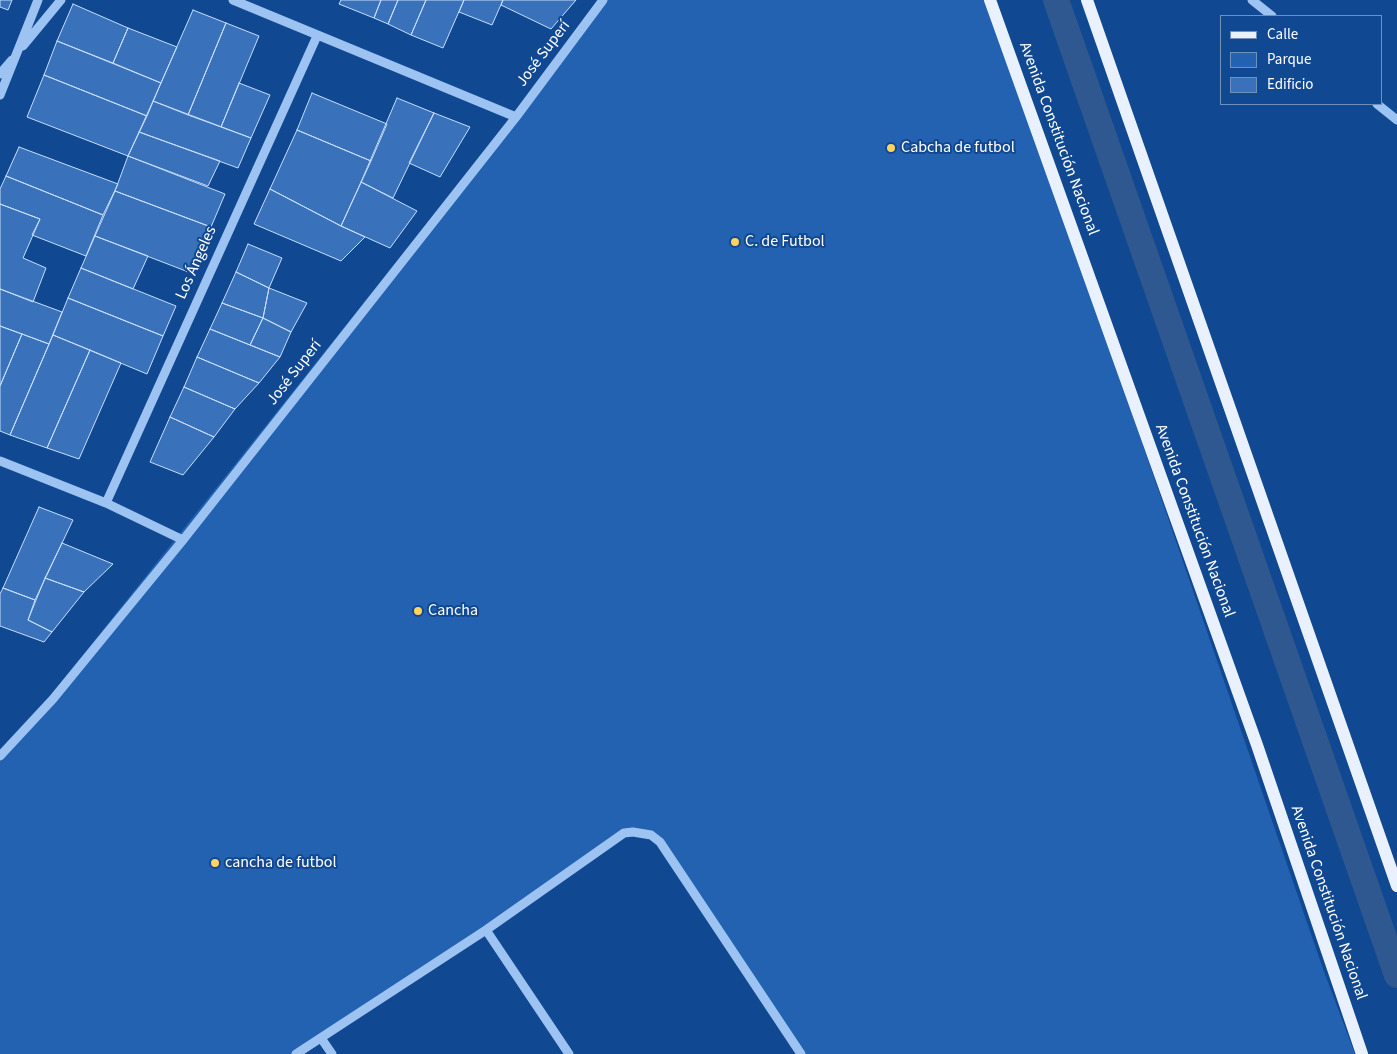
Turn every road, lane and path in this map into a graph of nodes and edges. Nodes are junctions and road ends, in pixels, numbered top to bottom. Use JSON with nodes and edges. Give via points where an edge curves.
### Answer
{"nodes":[{"id":1,"x":38,"y":0,"type":"edge"},
{"id":2,"x":62,"y":0,"type":"edge"},
{"id":3,"x":233,"y":0,"type":"edge"},
{"id":4,"x":603,"y":0,"type":"edge"},
{"id":5,"x":990,"y":0,"type":"edge"},
{"id":6,"x":1088,"y":0,"type":"edge"},
{"id":7,"x":1252,"y":0,"type":"edge"},
{"id":8,"x":1271,"y":15,"type":"edge"},
{"id":9,"x":317,"y":36,"type":"junction"},
{"id":10,"x":18,"y":53,"type":"junction"},
{"id":11,"x":0,"y":74,"type":"edge"},
{"id":12,"x":0,"y":95,"type":"edge"},
{"id":13,"x":1378,"y":105,"type":"edge"},
{"id":14,"x":516,"y":118,"type":"junction"},
{"id":15,"x":1397,"y":120,"type":"edge"},
{"id":16,"x":0,"y":461,"type":"edge"},
{"id":17,"x":106,"y":503,"type":"junction"},
{"id":18,"x":183,"y":540,"type":"junction"},
{"id":19,"x":0,"y":756,"type":"edge"},
{"id":20,"x":1397,"y":886,"type":"edge"},
{"id":21,"x":486,"y":930,"type":"junction"},
{"id":22,"x":321,"y":1038,"type":"junction"},
{"id":23,"x":296,"y":1054,"type":"edge"},
{"id":24,"x":332,"y":1054,"type":"edge"},
{"id":25,"x":569,"y":1054,"type":"edge"},
{"id":26,"x":801,"y":1054,"type":"edge"},
{"id":27,"x":1362,"y":1054,"type":"edge"}],
"edges":[{"from":1,"to":10,"type":"street"},
{"from":2,"to":10,"type":"street"},
{"from":3,"to":9,"type":"street"},
{"from":4,"to":14,"type":"street","name":"José Superí"},
{"from":5,"to":27,"type":"main road","name":"Avenida Constitución Nacional","via":[[1254,736]]},
{"from":6,"to":20,"type":"main road"},
{"from":7,"to":8,"type":"street"},
{"from":9,"to":14,"type":"street"},
{"from":9,"to":17,"type":"street","name":"Los Ángeles"},
{"from":10,"to":11,"type":"street"},
{"from":10,"to":12,"type":"street"},
{"from":13,"to":15,"type":"street"},
{"from":14,"to":18,"type":"street","name":"José Superí"},
{"from":16,"to":17,"type":"street"},
{"from":17,"to":18,"type":"street"},
{"from":18,"to":19,"type":"street","name":"José Superí","via":[[52,699]]},
{"from":21,"to":22,"type":"street"},
{"from":21,"to":25,"type":"street"},
{"from":21,"to":26,"type":"street","via":[[624,833],[643,832],[660,842]]},
{"from":22,"to":23,"type":"street"},
{"from":22,"to":24,"type":"street"}]}
